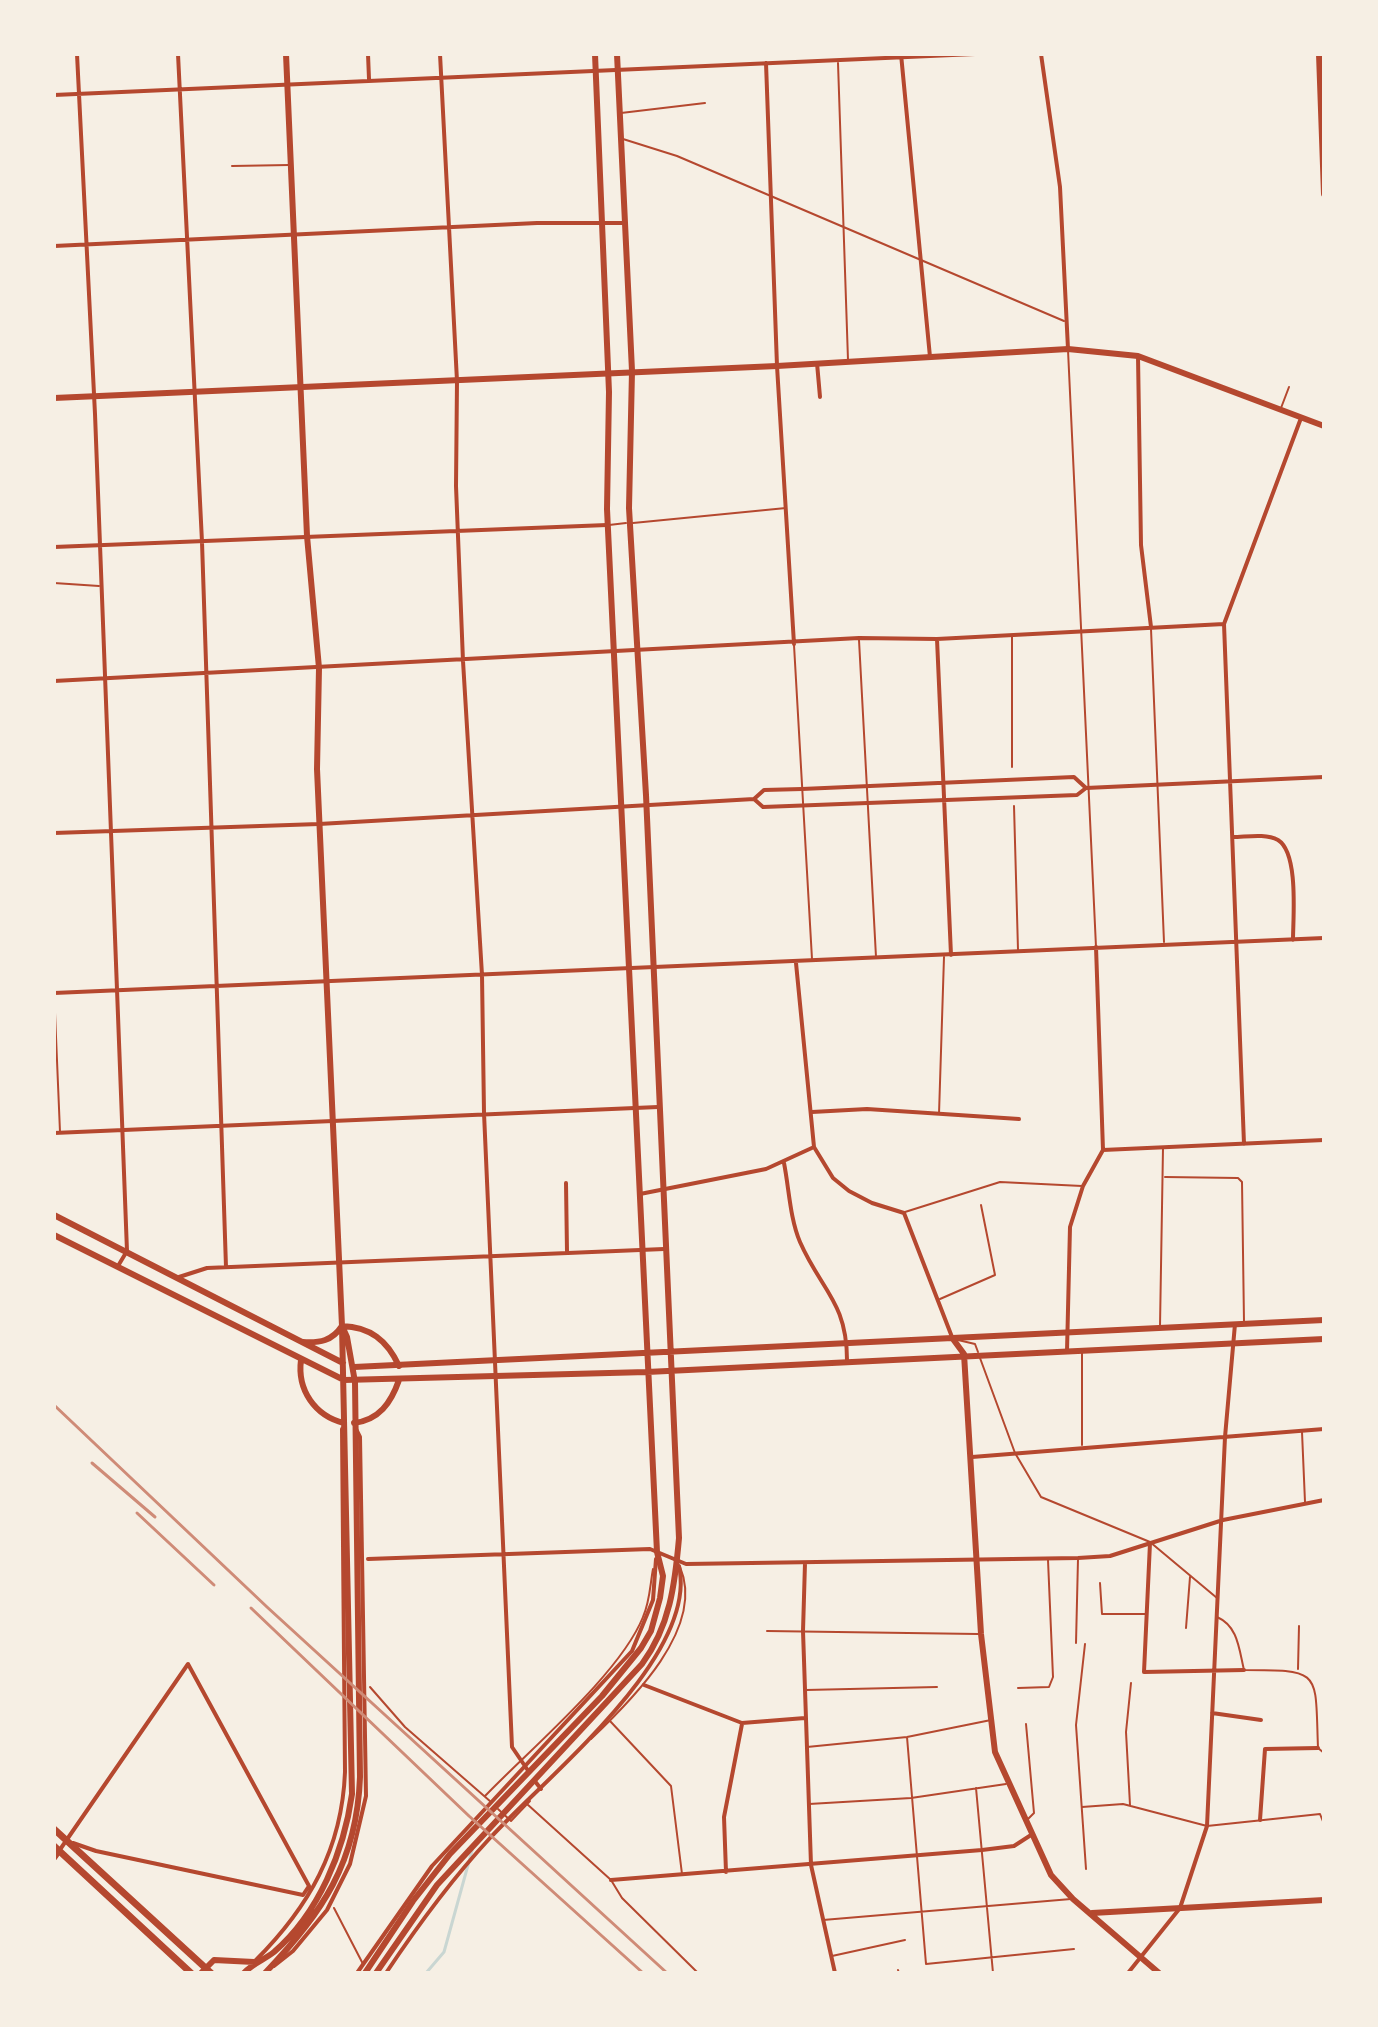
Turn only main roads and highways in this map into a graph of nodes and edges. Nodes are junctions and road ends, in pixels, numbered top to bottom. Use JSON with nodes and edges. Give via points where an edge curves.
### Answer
{"nodes":[{"id":1,"x":54,"y":1829,"type":"edge"},
{"id":2,"x":56,"y":1851,"type":"edge"},
{"id":3,"x":205,"y":1971,"type":"edge"},
{"id":4,"x":191,"y":1973,"type":"edge"}],
"edges":[{"from":1,"to":3,"type":"main road"},
{"from":2,"to":4,"type":"main road"}]}
